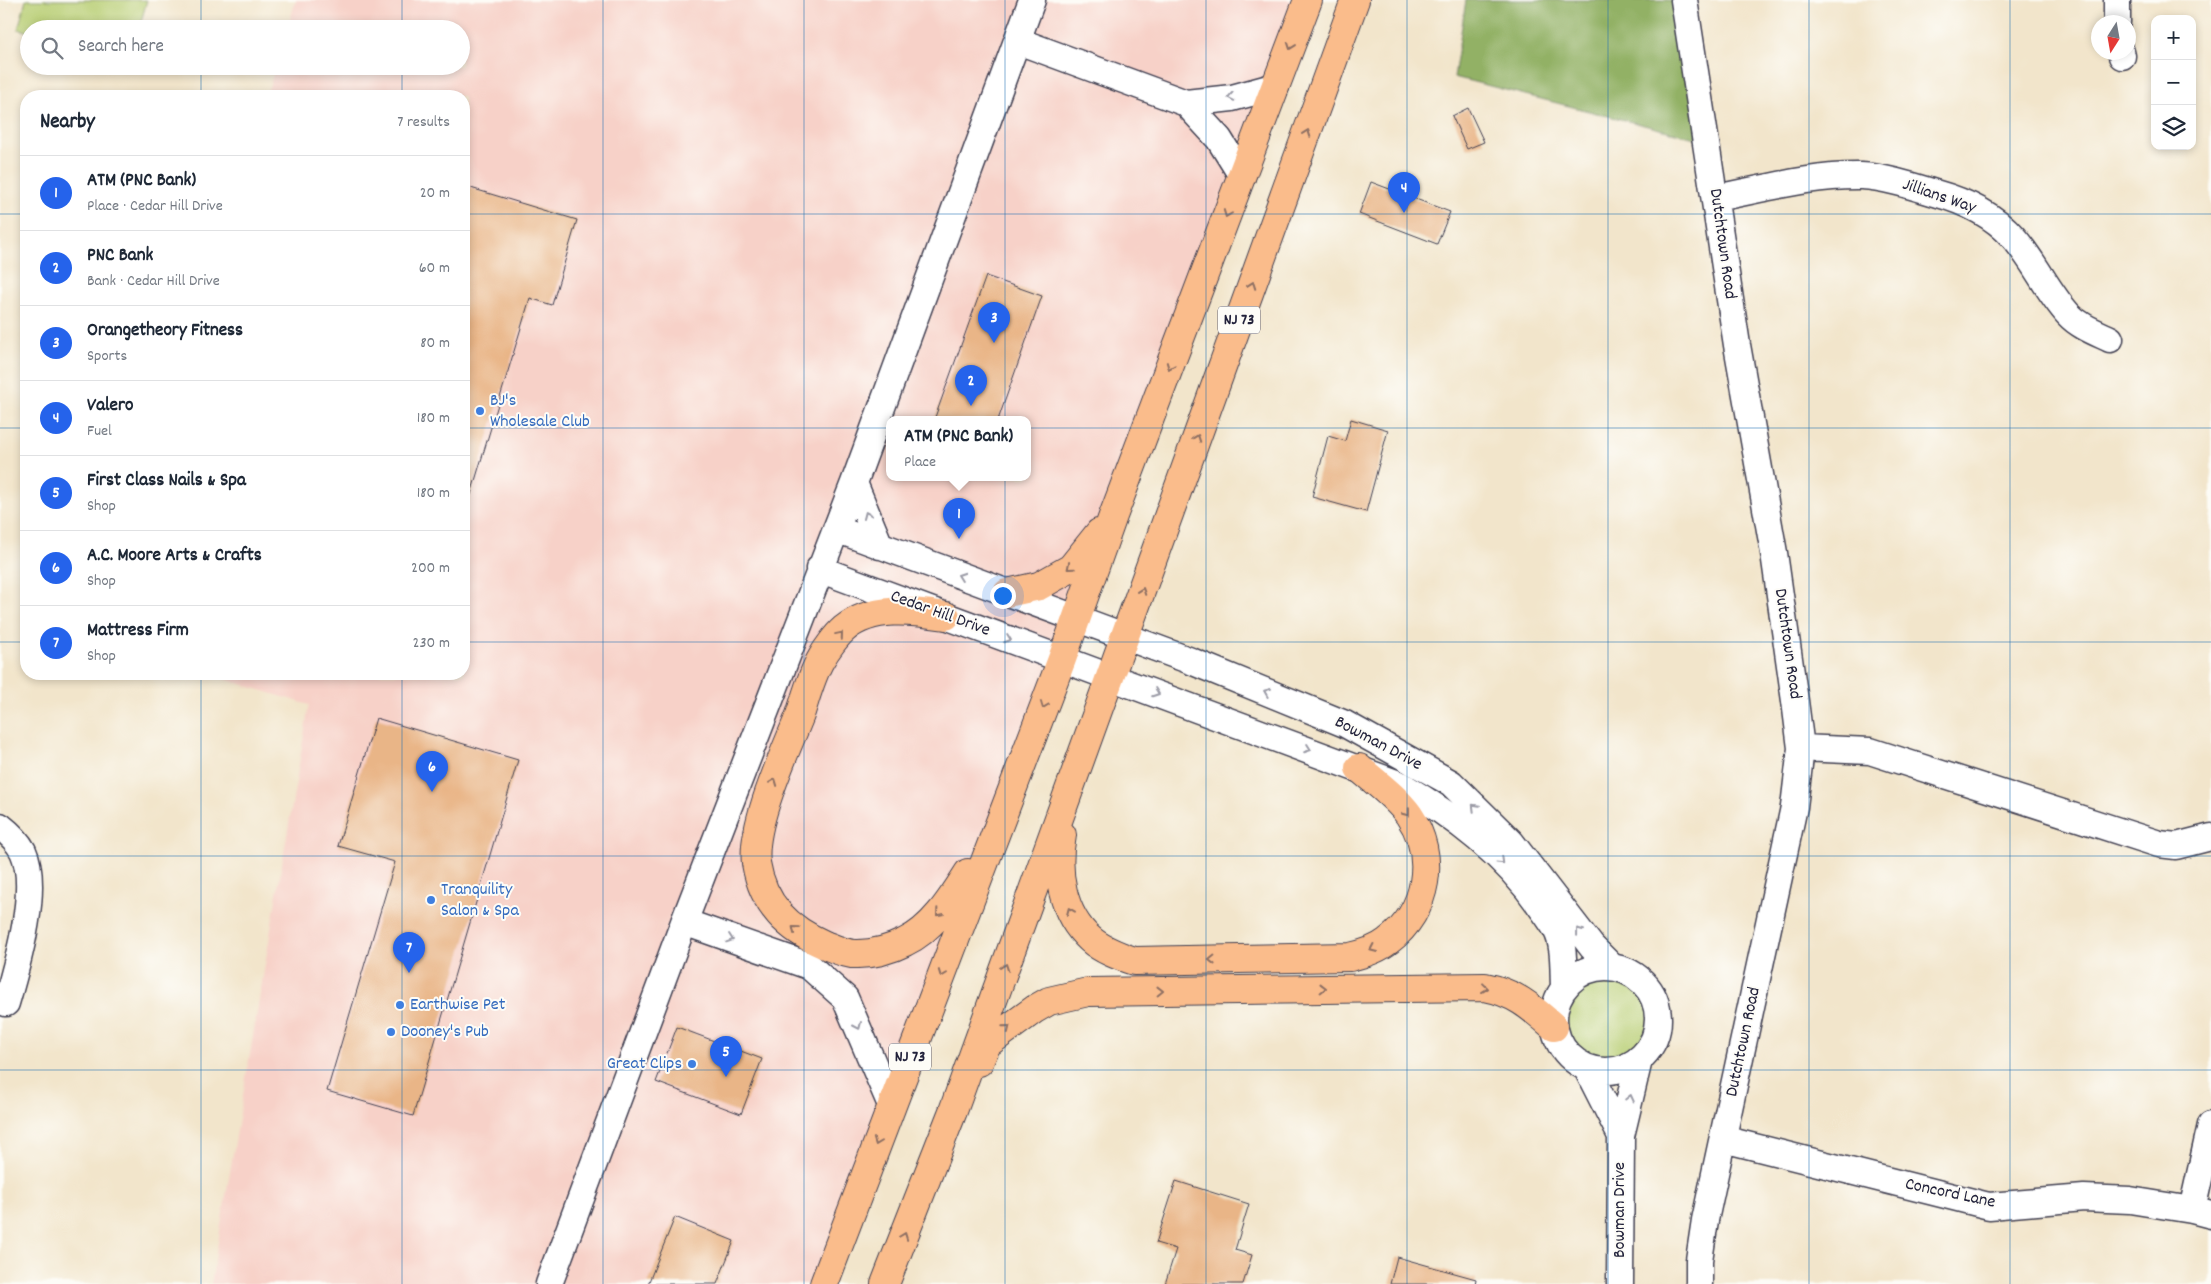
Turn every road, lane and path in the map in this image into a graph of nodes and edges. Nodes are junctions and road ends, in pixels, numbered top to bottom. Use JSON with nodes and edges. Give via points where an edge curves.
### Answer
{"nodes":[{"id":1,"x":1032,"y":0,"type":"edge"},
{"id":2,"x":1308,"y":0,"type":"edge"},
{"id":3,"x":1355,"y":0,"type":"edge"},
{"id":4,"x":1684,"y":0,"type":"edge"},
{"id":5,"x":2117,"y":0,"type":"edge"},
{"id":6,"x":2117,"y":15,"type":"edge"},
{"id":7,"x":1018,"y":41,"type":"junction"},
{"id":8,"x":1276,"y":86,"type":"junction"},
{"id":9,"x":1186,"y":103,"type":"junction"},
{"id":10,"x":1242,"y":176,"type":"junction"},
{"id":11,"x":1715,"y":198,"type":"junction"},
{"id":12,"x":2110,"y":339,"type":"dead end"},
{"id":13,"x":854,"y":483,"type":"junction"},
{"id":14,"x":1112,"y":516,"type":"junction"},
{"id":15,"x":836,"y":529,"type":"junction"},
{"id":16,"x":880,"y":546,"type":"junction"},
{"id":17,"x":819,"y":570,"type":"junction"},
{"id":18,"x":1007,"y":593,"type":"junction"},
{"id":19,"x":946,"y":616,"type":"junction"},
{"id":20,"x":1076,"y":618,"type":"junction"},
{"id":21,"x":1126,"y":637,"type":"junction"},
{"id":22,"x":1062,"y":659,"type":"junction"},
{"id":23,"x":1110,"y":677,"type":"junction"},
{"id":24,"x":1801,"y":748,"type":"junction"},
{"id":25,"x":1081,"y":757,"type":"junction"},
{"id":26,"x":1359,"y":768,"type":"junction"},
{"id":27,"x":0,"y":826,"type":"edge"},
{"id":28,"x":996,"y":830,"type":"junction"},
{"id":29,"x":2211,"y":837,"type":"edge"},
{"id":30,"x":684,"y":922,"type":"junction"},
{"id":31,"x":1612,"y":966,"type":"junction"},
{"id":32,"x":1564,"y":986,"type":"junction"},
{"id":33,"x":6,"y":1003,"type":"dead end"},
{"id":34,"x":1554,"y":1028,"type":"junction"},
{"id":35,"x":1639,"y":1060,"type":"junction"},
{"id":36,"x":1586,"y":1067,"type":"junction"},
{"id":37,"x":892,"y":1105,"type":"junction"},
{"id":38,"x":953,"y":1111,"type":"junction"},
{"id":39,"x":2211,"y":1125,"type":"edge"},
{"id":40,"x":1621,"y":1136,"type":"junction"},
{"id":41,"x":1723,"y":1139,"type":"junction"},
{"id":42,"x":2201,"y":1213,"type":"edge"},
{"id":43,"x":549,"y":1284,"type":"edge"},
{"id":44,"x":824,"y":1284,"type":"edge"},
{"id":45,"x":885,"y":1284,"type":"edge"},
{"id":46,"x":1620,"y":1284,"type":"edge"},
{"id":47,"x":1699,"y":1284,"type":"edge"}],
"edges":[{"from":1,"to":7,"type":"street"},
{"from":2,"to":8,"type":"highway","number":"NJ 73","one_way":true},
{"from":21,"to":3,"type":"highway","number":"NJ 73","one_way":true},
{"from":4,"to":11,"type":"street","name":"Dutchtown Road"},
{"from":5,"to":6,"type":"street"},
{"from":7,"to":9,"type":"street"},
{"from":7,"to":13,"type":"street"},
{"from":8,"to":9,"type":"street","one_way":true,"via":[[1232,98]]},
{"from":8,"to":10,"type":"highway","number":"NJ 73"},
{"from":9,"to":10,"type":"street","via":[[1219,139]]},
{"from":10,"to":14,"type":"highway","number":"NJ 73","one_way":true},
{"from":11,"to":12,"type":"street","name":"Jillians Way","via":[[1819,179],[1862,176],[1948,197],[1976,208],[2002,226],[2022,248],[2068,314]]},
{"from":11,"to":24,"type":"street","name":"Dutchtown Road","via":[[1774,553]]},
{"from":13,"to":15,"type":"street"},
{"from":16,"to":13,"type":"street","one_way":true},
{"from":14,"to":18,"type":"highway","one_way":true,"via":[[1071,568],[1039,586]]},
{"from":14,"to":20,"type":"highway","number":"NJ 73"},
{"from":15,"to":16,"type":"street"},
{"from":15,"to":17,"type":"street"},
{"from":18,"to":16,"type":"street","one_way":true},
{"from":17,"to":19,"type":"street","name":"Cedar Hill Drive"},
{"from":17,"to":30,"type":"street"},
{"from":18,"to":20,"type":"street"},
{"from":19,"to":22,"type":"street","name":"Cedar Hill Drive","one_way":true},
{"from":28,"to":19,"type":"highway","one_way":true,"via":[[950,901],[930,924],[907,942],[884,950],[856,954],[804,936],[781,916],[770,902],[756,863],[760,819],[821,659],[844,629],[859,620],[894,612]]},
{"from":20,"to":21,"type":"street","name":"Bowman Drive"},
{"from":20,"to":22,"type":"highway","number":"NJ 73"},
{"from":21,"to":23,"type":"highway","number":"NJ 73"},
{"from":31,"to":21,"type":"street","name":"Bowman Drive","one_way":true,"via":[[1592,947],[1511,842],[1451,782],[1345,724]]},
{"from":22,"to":23,"type":"street","name":"Bowman Drive"},
{"from":22,"to":28,"type":"highway","number":"NJ 73","one_way":true},
{"from":23,"to":25,"type":"highway","number":"NJ 73"},
{"from":23,"to":26,"type":"street","name":"Bowman Drive","one_way":true},
{"from":24,"to":29,"type":"street","via":[[1870,751],[2159,844],[2176,846]]},
{"from":24,"to":41,"type":"street","name":"Dutchtown Road","via":[[1794,807]]},
{"from":26,"to":25,"type":"highway","one_way":true,"via":[[1408,814],[1419,832],[1425,852],[1426,872],[1418,905],[1403,928],[1388,942],[1350,957],[1134,961],[1090,939],[1071,916],[1062,892],[1061,839]]},
{"from":38,"to":25,"type":"highway","number":"NJ 73","one_way":true},
{"from":26,"to":32,"type":"street","name":"Bowman Drive","one_way":true,"via":[[1401,784],[1438,807],[1472,832],[1525,884],[1557,931]]},
{"from":27,"to":33,"type":"street","via":[[16,839],[27,869],[28,905],[18,962]]},
{"from":28,"to":37,"type":"highway","number":"NJ 73","one_way":true},
{"from":30,"to":37,"type":"street","one_way":true,"via":[[809,966],[846,998]]},
{"from":30,"to":43,"type":"street"},
{"from":31,"to":32,"type":"street","via":[[1591,968]]},
{"from":31,"to":35,"type":"street","via":[[1637,976],[1649,988],[1656,1004],[1657,1030]]},
{"from":32,"to":34,"type":"street","via":[[1554,1010]]},
{"from":34,"to":36,"type":"street","via":[[1565,1052]]},
{"from":38,"to":34,"type":"highway","one_way":true,"via":[[963,1099],[987,1044],[1050,1001],[1088,992],[1485,987],[1520,999]]},
{"from":35,"to":36,"type":"street","via":[[1613,1071]]},
{"from":40,"to":35,"type":"street","name":"Bowman Drive","one_way":true},
{"from":36,"to":40,"type":"street","name":"Bowman Drive"},
{"from":37,"to":44,"type":"highway","number":"NJ 73","one_way":true},
{"from":45,"to":38,"type":"highway","number":"NJ 73","one_way":true},
{"from":39,"to":42,"type":"street"},
{"from":40,"to":46,"type":"street","name":"Bowman Drive"},
{"from":41,"to":42,"type":"street","name":"Concord Lane","via":[[1989,1206],[2084,1198],[2130,1200]]},
{"from":41,"to":47,"type":"street","name":"Dutchtown Road","via":[[1705,1220]]}]}
